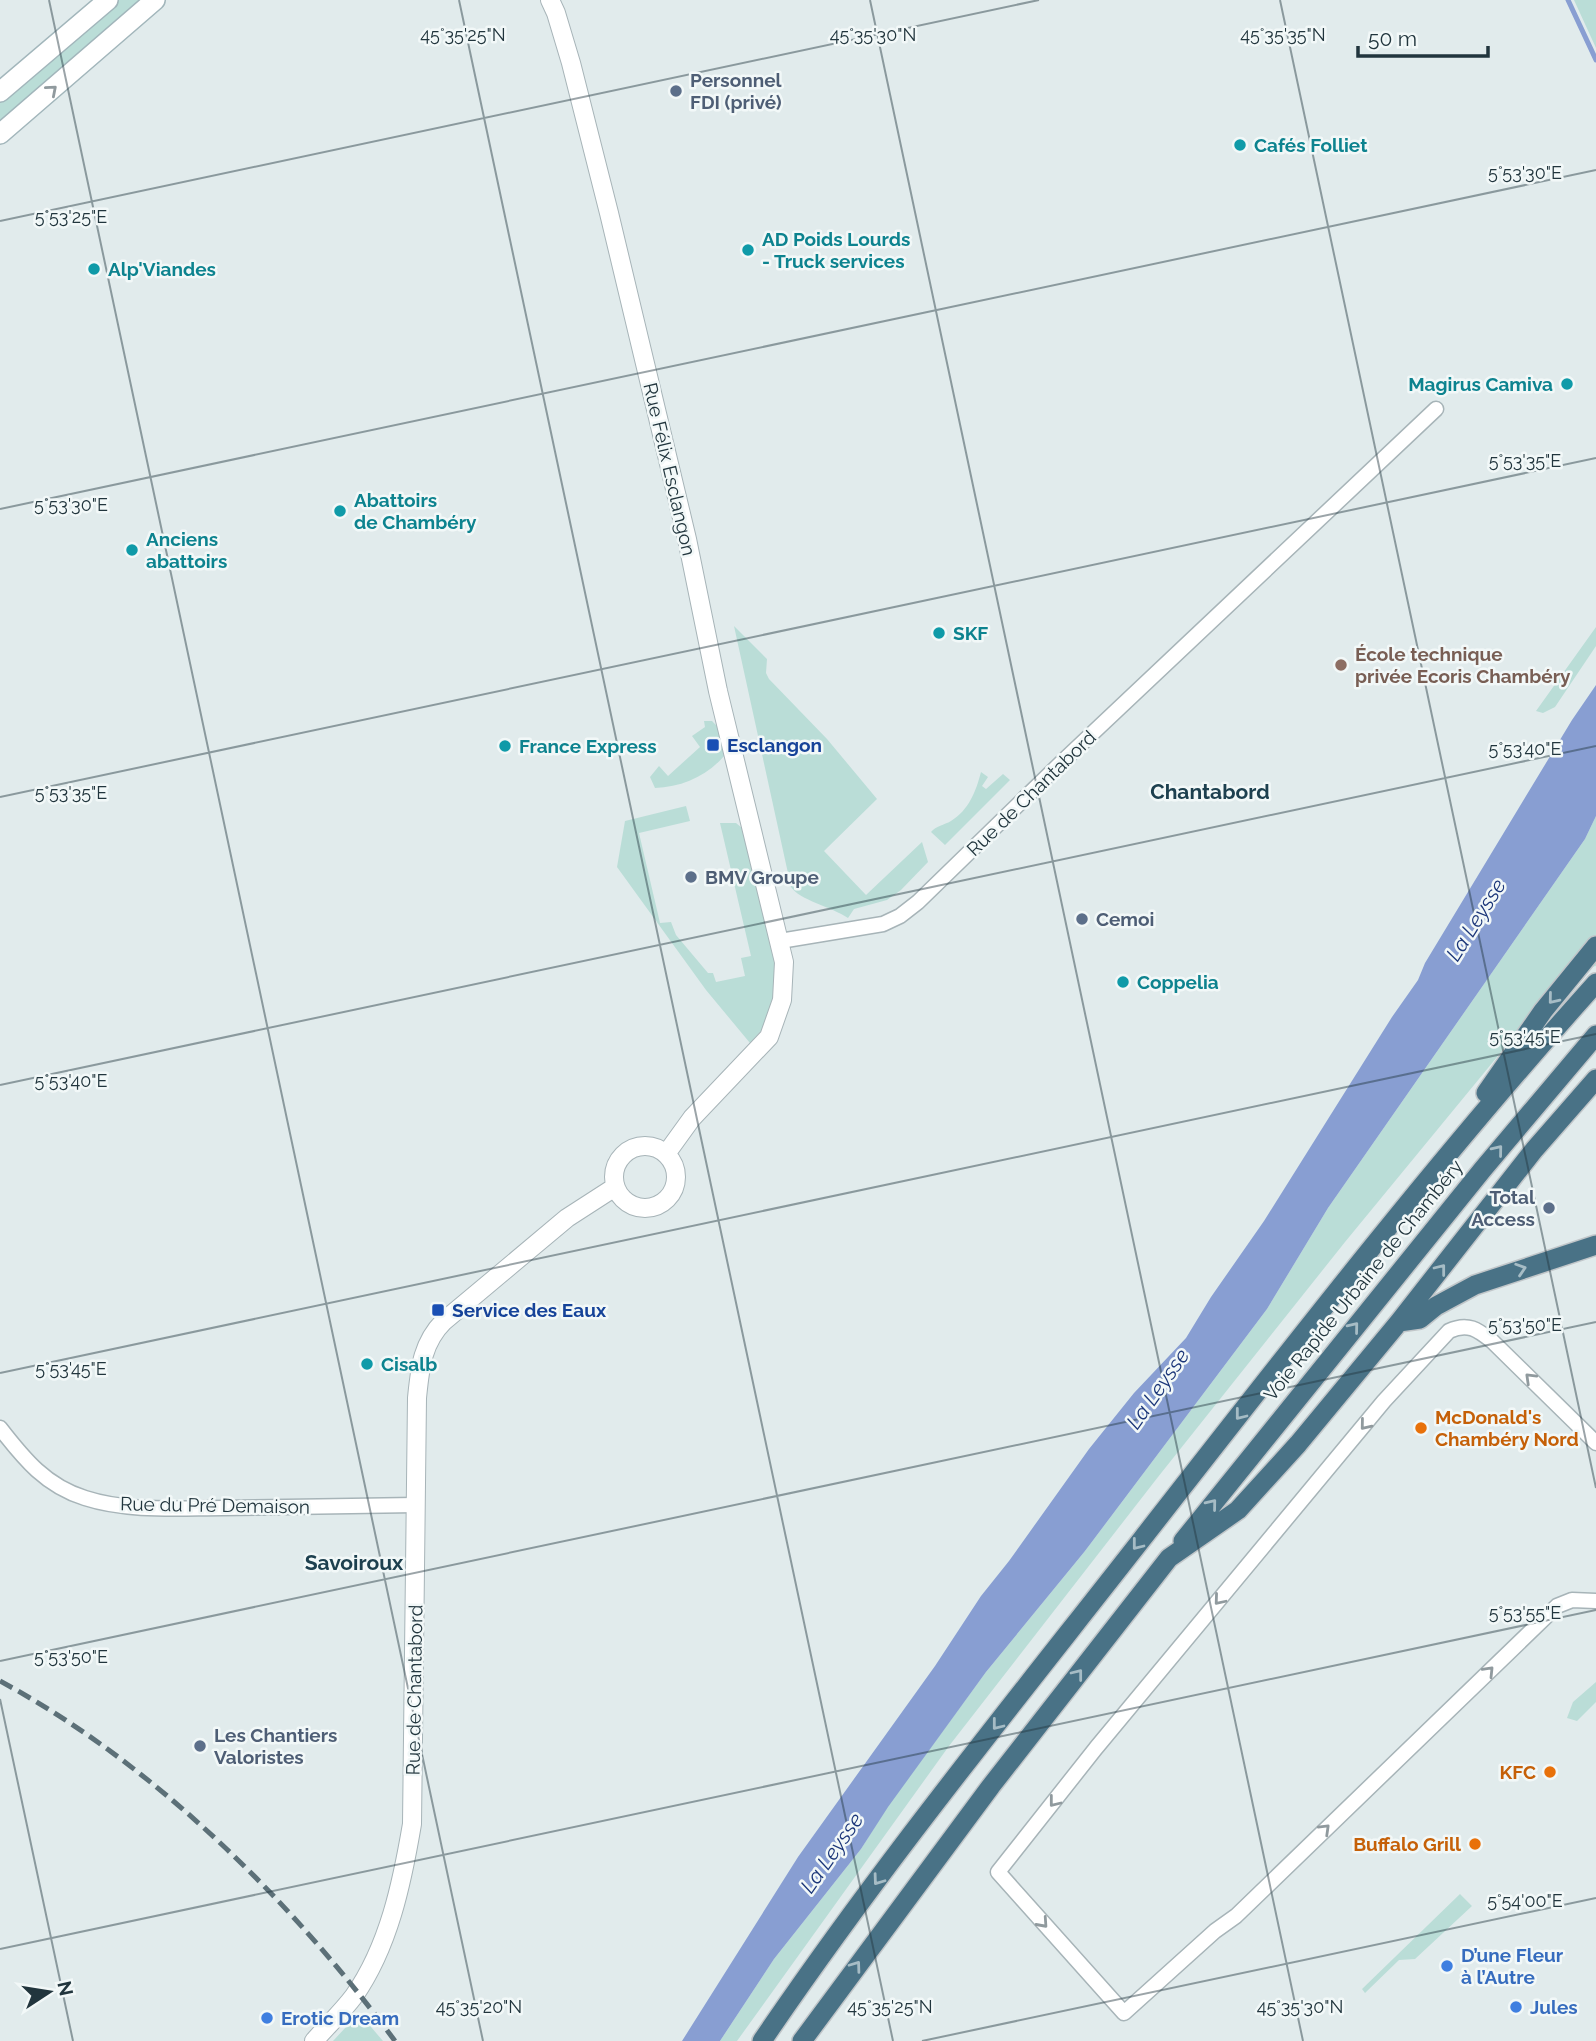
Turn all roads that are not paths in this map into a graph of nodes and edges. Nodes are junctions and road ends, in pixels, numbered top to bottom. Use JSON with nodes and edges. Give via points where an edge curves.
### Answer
{"nodes":[{"id":1,"x":108,"y":0,"type":"edge"},
{"id":2,"x":155,"y":0,"type":"edge"},
{"id":3,"x":550,"y":0,"type":"edge"},
{"id":4,"x":0,"y":92,"type":"edge"},
{"id":5,"x":0,"y":134,"type":"edge"},
{"id":6,"x":1436,"y":408,"type":"dead end"},
{"id":7,"x":780,"y":941,"type":"junction"},
{"id":8,"x":1596,"y":946,"type":"edge"},
{"id":9,"x":1596,"y":983,"type":"edge"},
{"id":10,"x":1596,"y":1035,"type":"edge"},
{"id":11,"x":1596,"y":1079,"type":"edge"},
{"id":12,"x":666,"y":1154,"type":"junction"},
{"id":13,"x":615,"y":1187,"type":"junction"},
{"id":14,"x":1419,"y":1188,"type":"junction"},
{"id":15,"x":1596,"y":1245,"type":"edge"},
{"id":16,"x":1399,"y":1322,"type":"junction"},
{"id":17,"x":0,"y":1428,"type":"edge"},
{"id":18,"x":1596,"y":1443,"type":"edge"},
{"id":19,"x":416,"y":1505,"type":"junction"},
{"id":20,"x":1170,"y":1558,"type":"junction"},
{"id":21,"x":1596,"y":1601,"type":"edge"},
{"id":22,"x":314,"y":2041,"type":"edge"},
{"id":23,"x":762,"y":2041,"type":"edge"},
{"id":24,"x":802,"y":2041,"type":"edge"}],
"edges":[{"from":1,"to":4,"type":"main road"},
{"from":5,"to":2,"type":"main road","one_way":true},
{"from":3,"to":7,"type":"street","name":"Rue Félix Esclangon","via":[[609,213]]},
{"from":6,"to":7,"type":"street","name":"Rue de Chantabord","via":[[918,902],[883,924]]},
{"from":7,"to":12,"type":"street","via":[[782,1000],[769,1037],[692,1118]]},
{"from":8,"to":14,"type":"highway","one_way":true,"via":[[1543,1011]]},
{"from":9,"to":14,"type":"highway","name":"Voie Rapide Urbaine de Chambéry"},
{"from":20,"to":10,"type":"highway","name":"Voie Rapide Urbaine de Chambéry","one_way":true,"via":[[1474,1179]]},
{"from":16,"to":11,"type":"highway","one_way":true},
{"from":12,"to":13,"type":"street","via":[[647,1146],[628,1151],[615,1168]]},
{"from":12,"to":13,"type":"street","via":[[676,1180],[662,1203],[635,1207]]},
{"from":13,"to":19,"type":"street","name":"Rue de Chantabord","via":[[556,1227],[444,1321],[429,1340],[417,1398]]},
{"from":14,"to":23,"type":"highway","name":"Voie Rapide Urbaine de Chambéry","one_way":true,"via":[[918,1825]]},
{"from":16,"to":15,"type":"highway","one_way":true,"via":[[1420,1320],[1475,1285]]},
{"from":16,"to":20,"type":"highway","via":[[1238,1510]]},
{"from":17,"to":19,"type":"street","name":"Rue du Pré Demaison","via":[[27,1463],[46,1478],[85,1498],[109,1503],[208,1508]]},
{"from":18,"to":21,"type":"street","one_way":true,"via":[[1476,1328],[1449,1331],[1384,1401],[998,1872],[1124,2013],[1236,1916],[1556,1606],[1572,1600]]},
{"from":19,"to":22,"type":"street","name":"Rue de Chantabord","via":[[412,1824],[404,1873],[389,1926],[363,1981]]},
{"from":24,"to":20,"type":"highway","name":"Voie Rapide Urbaine de Chambéry","one_way":true,"via":[[990,1786]]}]}
